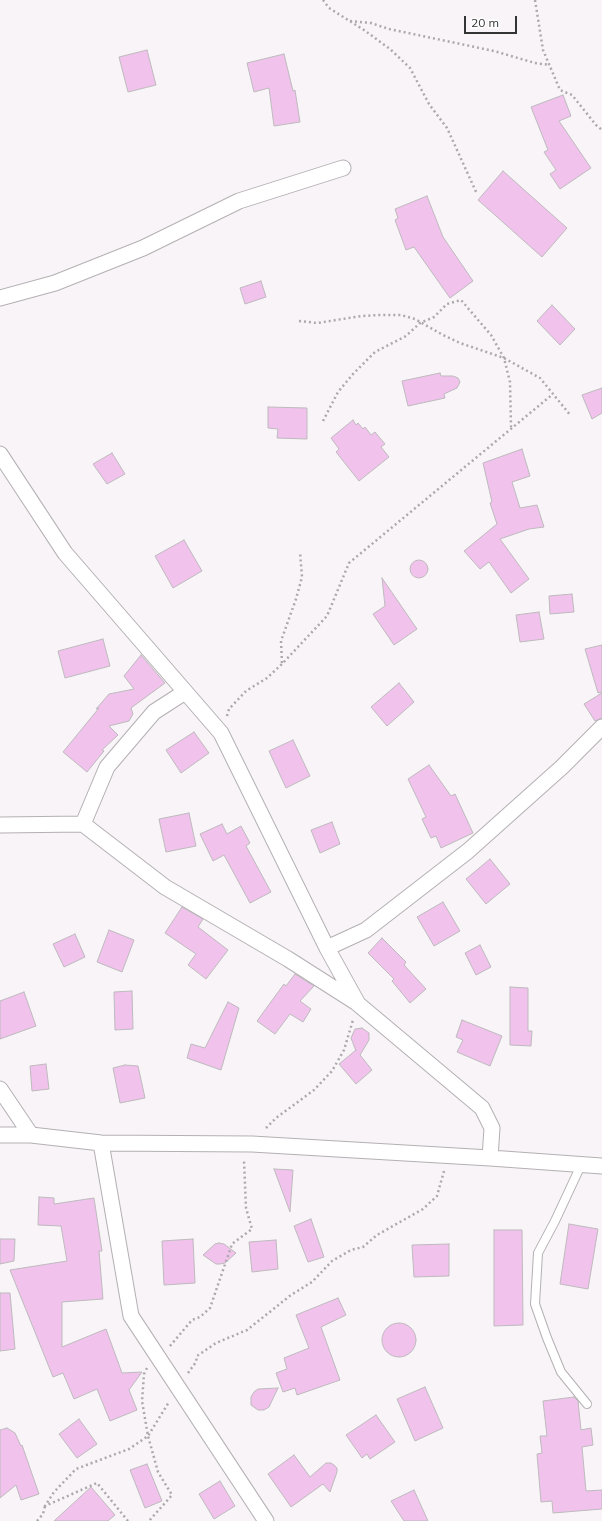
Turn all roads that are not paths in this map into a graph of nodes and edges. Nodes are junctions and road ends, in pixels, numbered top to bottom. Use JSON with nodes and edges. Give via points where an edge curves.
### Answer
{"nodes":[{"id":1,"x":343,"y":168,"type":"dead end"},
{"id":2,"x":0,"y":298,"type":"edge"},
{"id":3,"x":0,"y":455,"type":"edge"},
{"id":4,"x":185,"y":692,"type":"junction"},
{"id":5,"x":602,"y":728,"type":"edge"},
{"id":6,"x":83,"y":824,"type":"junction"},
{"id":7,"x":0,"y":825,"type":"edge"},
{"id":8,"x":328,"y":948,"type":"junction"},
{"id":9,"x":358,"y":1004,"type":"junction"},
{"id":10,"x":0,"y":1089,"type":"edge"},
{"id":11,"x":31,"y":1134,"type":"junction"},
{"id":12,"x":0,"y":1135,"type":"edge"},
{"id":13,"x":101,"y":1143,"type":"junction"},
{"id":14,"x":490,"y":1158,"type":"junction"},
{"id":15,"x":582,"y":1164,"type":"junction"},
{"id":16,"x":602,"y":1166,"type":"edge"},
{"id":17,"x":587,"y":1404,"type":"dead end"},
{"id":18,"x":266,"y":1521,"type":"edge"}],
"edges":[{"from":1,"to":2,"type":"street","via":[[238,201],[143,248],[55,283]]},
{"from":3,"to":4,"type":"street","via":[[65,553]]},
{"from":4,"to":6,"type":"street","via":[[154,712],[107,767]]},
{"from":4,"to":8,"type":"street","via":[[221,734]]},
{"from":5,"to":8,"type":"street","via":[[468,851],[366,930]]},
{"from":6,"to":7,"type":"street"},
{"from":6,"to":9,"type":"street","via":[[165,887],[288,959]]},
{"from":8,"to":9,"type":"street"},
{"from":9,"to":14,"type":"street","via":[[482,1108],[492,1128]]},
{"from":10,"to":11,"type":"street"},
{"from":11,"to":12,"type":"street"},
{"from":11,"to":13,"type":"street"},
{"from":13,"to":14,"type":"street","via":[[252,1144]]},
{"from":13,"to":18,"type":"street","via":[[131,1316]]},
{"from":14,"to":15,"type":"street"},
{"from":15,"to":16,"type":"street"},
{"from":15,"to":17,"type":"lane","via":[[538,1253],[536,1304],[561,1372]]}]}
